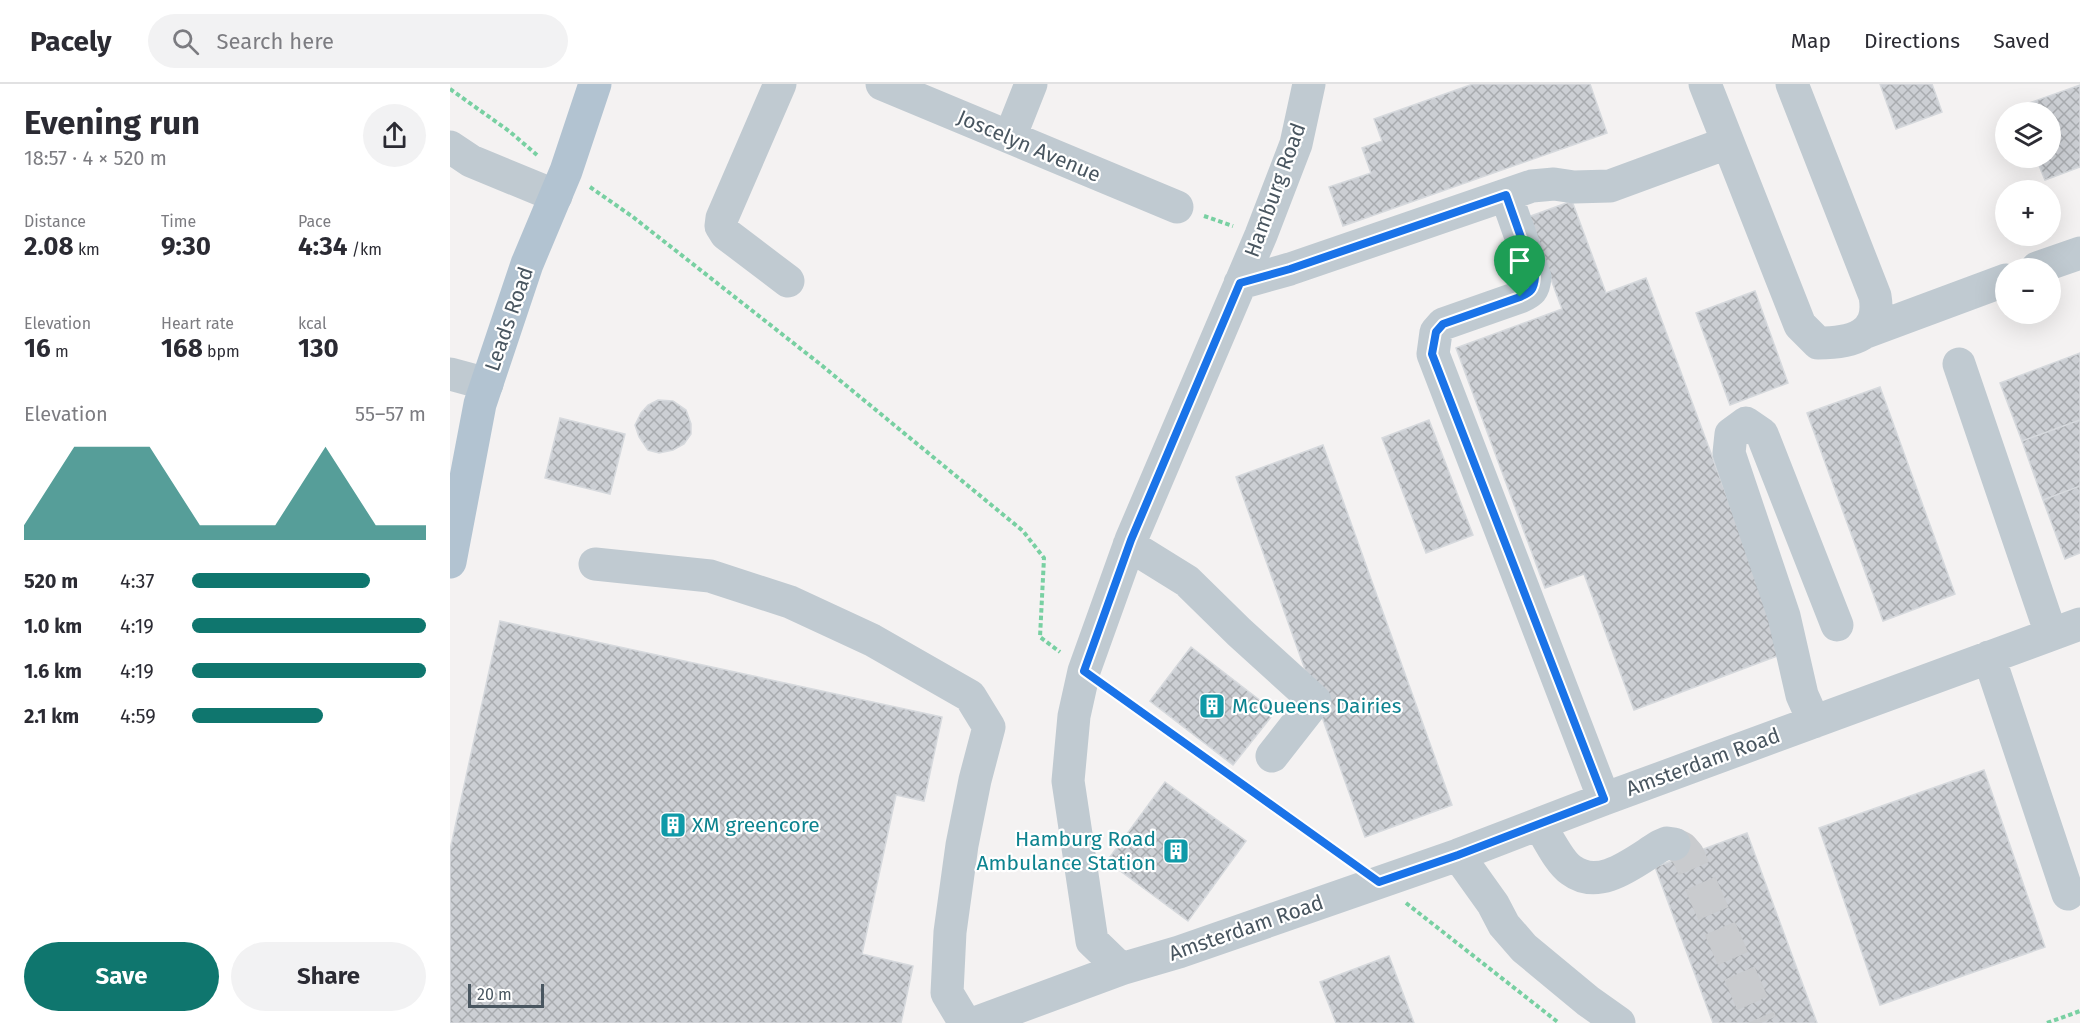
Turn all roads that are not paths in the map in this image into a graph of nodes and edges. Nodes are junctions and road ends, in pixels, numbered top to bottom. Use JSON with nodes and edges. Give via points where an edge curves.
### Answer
{"nodes":[{"id":1,"x":596,"y":84,"type":"edge"},
{"id":2,"x":780,"y":84,"type":"edge"},
{"id":3,"x":882,"y":84,"type":"edge"},
{"id":4,"x":1030,"y":84,"type":"edge"},
{"id":5,"x":1309,"y":84,"type":"edge"},
{"id":6,"x":1705,"y":84,"type":"edge"},
{"id":7,"x":1792,"y":84,"type":"edge"},
{"id":8,"x":1010,"y":137,"type":"junction"},
{"id":9,"x":1727,"y":143,"type":"junction"},
{"id":10,"x":450,"y":147,"type":"edge"},
{"id":11,"x":561,"y":183,"type":"junction"},
{"id":12,"x":1506,"y":195,"type":"junction"},
{"id":13,"x":1177,"y":207,"type":"road end"},
{"id":14,"x":2080,"y":252,"type":"edge"},
{"id":15,"x":2061,"y":259,"type":"edge"},
{"id":16,"x":788,"y":281,"type":"dead end"},
{"id":17,"x":1240,"y":283,"type":"junction"},
{"id":18,"x":1995,"y":284,"type":"edge"},
{"id":19,"x":1866,"y":332,"type":"junction"},
{"id":20,"x":1959,"y":364,"type":"dead end"},
{"id":21,"x":450,"y":374,"type":"edge"},
{"id":22,"x":487,"y":384,"type":"junction"},
{"id":23,"x":452,"y":544,"type":"edge"},
{"id":24,"x":1129,"y":545,"type":"junction"},
{"id":25,"x":595,"y":564,"type":"dead end"},
{"id":26,"x":1837,"y":625,"type":"dead end"},
{"id":27,"x":2066,"y":629,"type":"edge"},
{"id":28,"x":1989,"y":657,"type":"junction"},
{"id":29,"x":1814,"y":722,"type":"junction"},
{"id":30,"x":1272,"y":756,"type":"dead end"},
{"id":31,"x":1604,"y":799,"type":"junction"},
{"id":32,"x":1539,"y":824,"type":"junction"},
{"id":33,"x":1674,"y":844,"type":"dead end"},
{"id":34,"x":1458,"y":855,"type":"junction"},
{"id":35,"x":2068,"y":894,"type":"dead end"},
{"id":36,"x":1121,"y":969,"type":"junction"},
{"id":37,"x":965,"y":1023,"type":"edge"},
{"id":38,"x":975,"y":1023,"type":"edge"},
{"id":39,"x":1619,"y":1023,"type":"edge"}],
"edges":[{"from":1,"to":11,"type":"main road","name":"Leads Road"},
{"from":2,"to":16,"type":"street","via":[[721,226],[726,234]]},
{"from":3,"to":8,"type":"street","name":"Joscelyn Avenue"},
{"from":4,"to":8,"type":"street"},
{"from":5,"to":17,"type":"street","name":"Hamburg Road","via":[[1296,144]]},
{"from":6,"to":9,"type":"street"},
{"from":7,"to":19,"type":"street","via":[[1875,296],[1875,322]]},
{"from":8,"to":13,"type":"street","name":"Joscelyn Avenue"},
{"from":9,"to":12,"type":"street","via":[[1610,186],[1554,184]]},
{"from":9,"to":19,"type":"street","via":[[1800,325],[1818,343],[1838,343]]},
{"from":10,"to":11,"type":"street","via":[[471,161]]},
{"from":11,"to":22,"type":"main road","name":"Leads Road","via":[[527,264]]},
{"from":12,"to":17,"type":"street"},
{"from":12,"to":31,"type":"street","via":[[1535,277],[1534,288],[1520,297],[1443,324],[1436,332],[1432,354]]},
{"from":14,"to":15,"type":"street"},
{"from":17,"to":24,"type":"street","name":"Hamburg Road"},
{"from":18,"to":19,"type":"street"},
{"from":20,"to":27,"type":"street"},
{"from":21,"to":22,"type":"street"},
{"from":22,"to":23,"type":"main road","name":"Leads Road"},
{"from":24,"to":30,"type":"street","via":[[1187,581],[1315,701]]},
{"from":24,"to":36,"type":"street","name":"Hamburg Road","via":[[1084,671],[1074,716],[1068,781],[1092,941]]},
{"from":25,"to":37,"type":"street","via":[[710,576],[790,602],[872,640],[970,696],[989,727],[962,845],[950,932],[947,993]]},
{"from":26,"to":29,"type":"street","via":[[1762,434],[1746,423],[1731,434],[1729,453],[1784,616],[1802,695]]},
{"from":27,"to":28,"type":"street","name":"Amsterdam Road"},
{"from":28,"to":29,"type":"street","name":"Amsterdam Road"},
{"from":28,"to":35,"type":"street"},
{"from":29,"to":31,"type":"street","name":"Amsterdam Road"},
{"from":31,"to":32,"type":"street","name":"Amsterdam Road"},
{"from":32,"to":33,"type":"street","via":[[1569,870],[1582,876],[1613,875],[1660,846]]},
{"from":32,"to":34,"type":"street","name":"Amsterdam Road"},
{"from":34,"to":36,"type":"street","name":"Amsterdam Road"},
{"from":34,"to":39,"type":"street","via":[[1524,948]]},
{"from":36,"to":38,"type":"street","name":"Amsterdam Road"}]}
